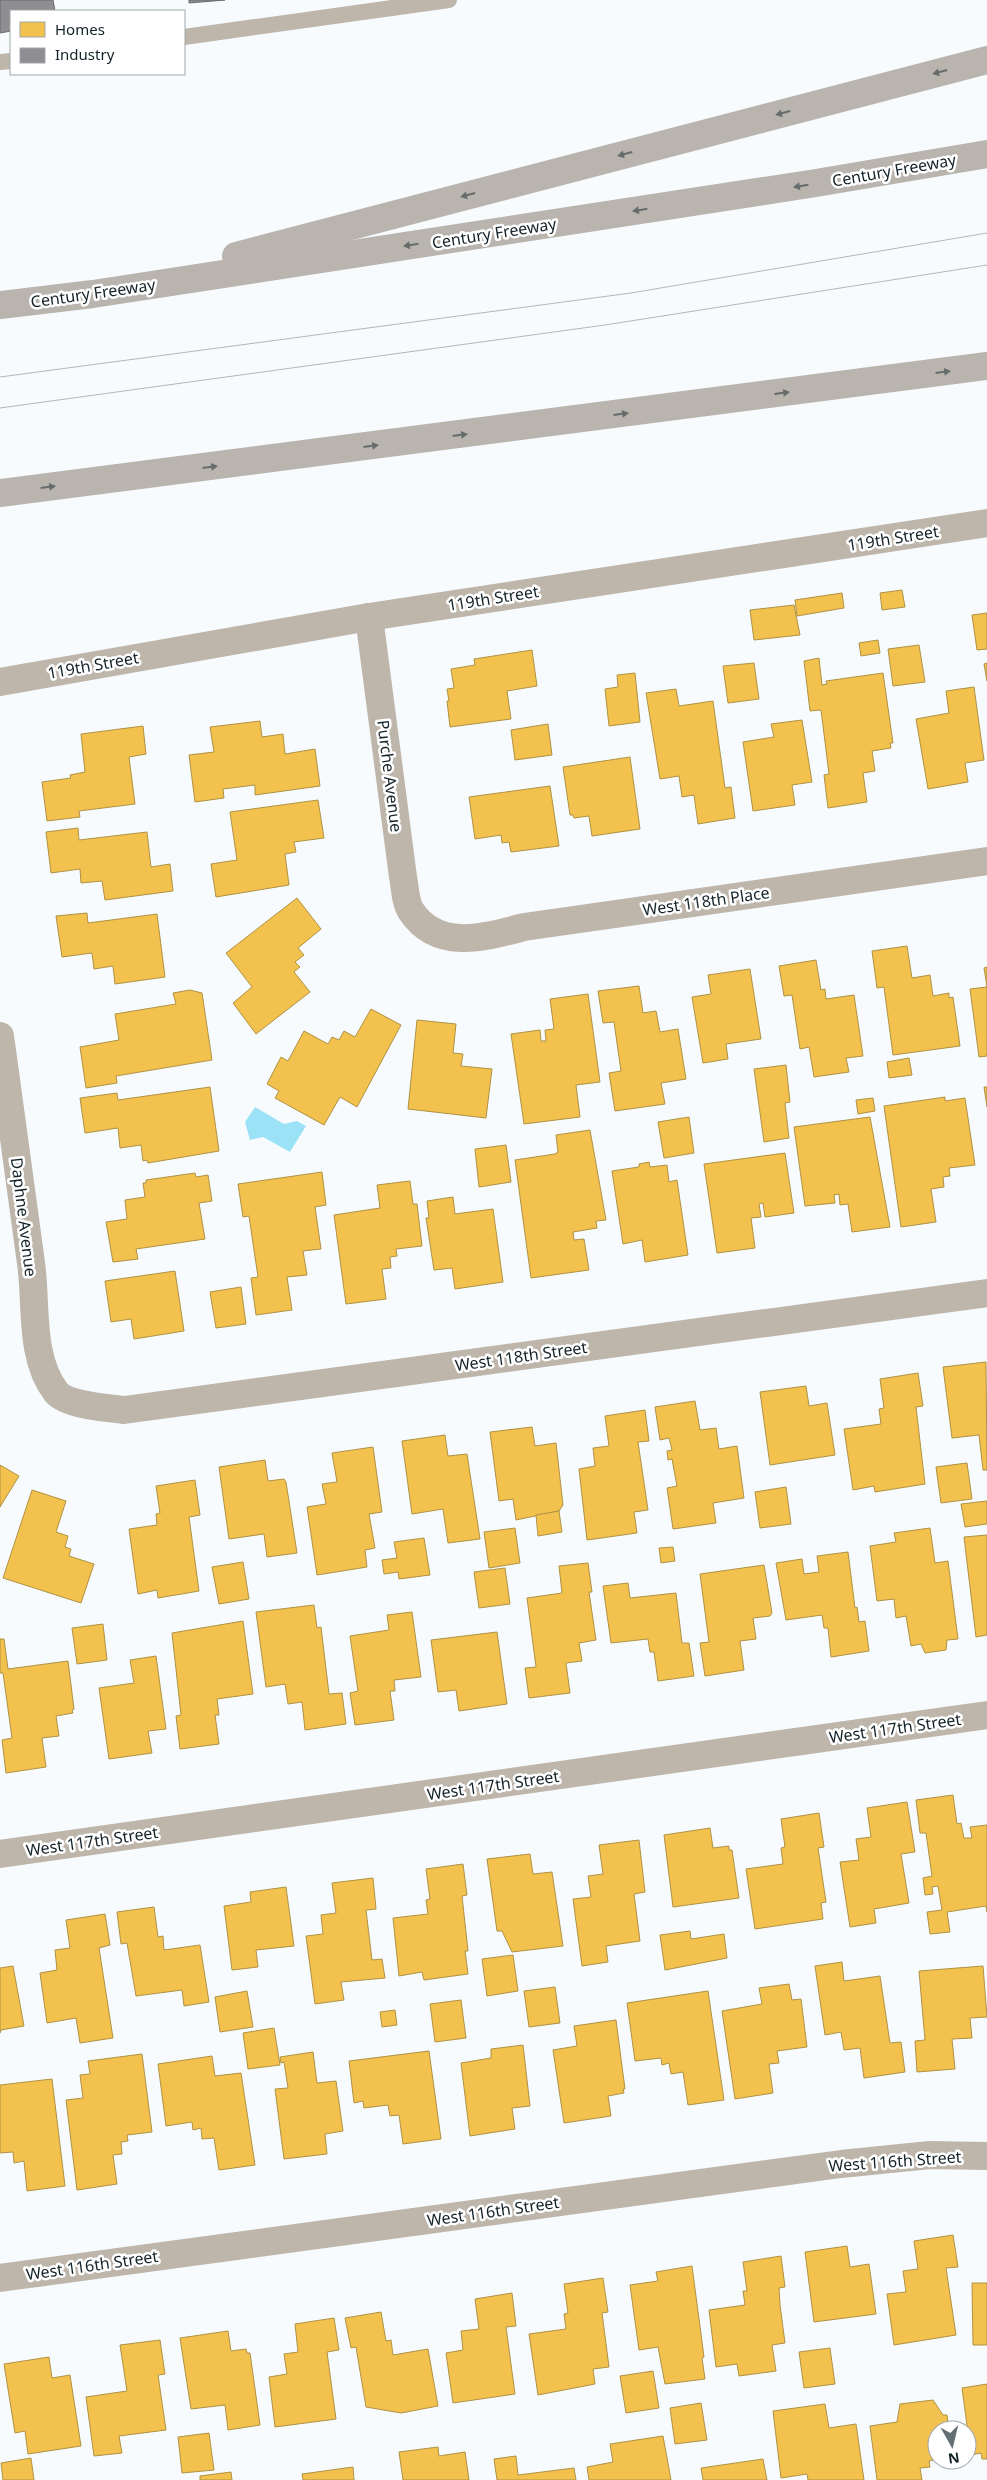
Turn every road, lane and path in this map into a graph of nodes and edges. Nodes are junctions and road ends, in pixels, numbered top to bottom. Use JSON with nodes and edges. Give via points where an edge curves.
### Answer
{"nodes":[{"id":1,"x":449,"y":0,"type":"edge"},
{"id":2,"x":185,"y":37,"type":"edge"},
{"id":3,"x":987,"y":60,"type":"edge"},
{"id":4,"x":987,"y":154,"type":"edge"},
{"id":5,"x":93,"y":294,"type":"junction"},
{"id":6,"x":0,"y":305,"type":"edge"},
{"id":7,"x":987,"y":366,"type":"edge"},
{"id":8,"x":0,"y":493,"type":"edge"},
{"id":9,"x":987,"y":523,"type":"edge"},
{"id":10,"x":369,"y":617,"type":"junction"},
{"id":11,"x":0,"y":682,"type":"edge"},
{"id":12,"x":987,"y":861,"type":"edge"},
{"id":13,"x":428,"y":928,"type":"joint"},
{"id":14,"x":0,"y":1036,"type":"edge"},
{"id":15,"x":987,"y":1293,"type":"edge"},
{"id":16,"x":57,"y":1394,"type":"joint"},
{"id":17,"x":987,"y":1715,"type":"edge"},
{"id":18,"x":0,"y":1854,"type":"edge"},
{"id":19,"x":987,"y":2156,"type":"edge"},
{"id":20,"x":0,"y":2278,"type":"edge"}],
"edges":[{"from":1,"to":2,"type":"lane"},
{"from":3,"to":5,"type":"highway","one_way":true},
{"from":4,"to":5,"type":"highway","name":"Century Freeway","one_way":true,"via":[[816,184]]},
{"from":5,"to":6,"type":"highway","name":"Century Freeway"},
{"from":8,"to":7,"type":"highway","one_way":true},
{"from":9,"to":10,"type":"street","name":"119th Street"},
{"from":10,"to":11,"type":"street","name":"119th Street"},
{"from":10,"to":13,"type":"street","name":"Purche Avenue","via":[[403,877],[410,910]]},
{"from":12,"to":13,"type":"street","name":"West 118th Place","via":[[524,927],[488,937],[453,939]]},
{"from":14,"to":16,"type":"street","name":"Daphne Avenue","via":[[32,1266],[42,1370]]},
{"from":15,"to":16,"type":"street","name":"West 118th Street","via":[[124,1410],[87,1406]]},
{"from":17,"to":18,"type":"street","name":"West 117th Street"},
{"from":19,"to":20,"type":"street","name":"West 116th Street","via":[[930,2155],[842,2164]]}]}
